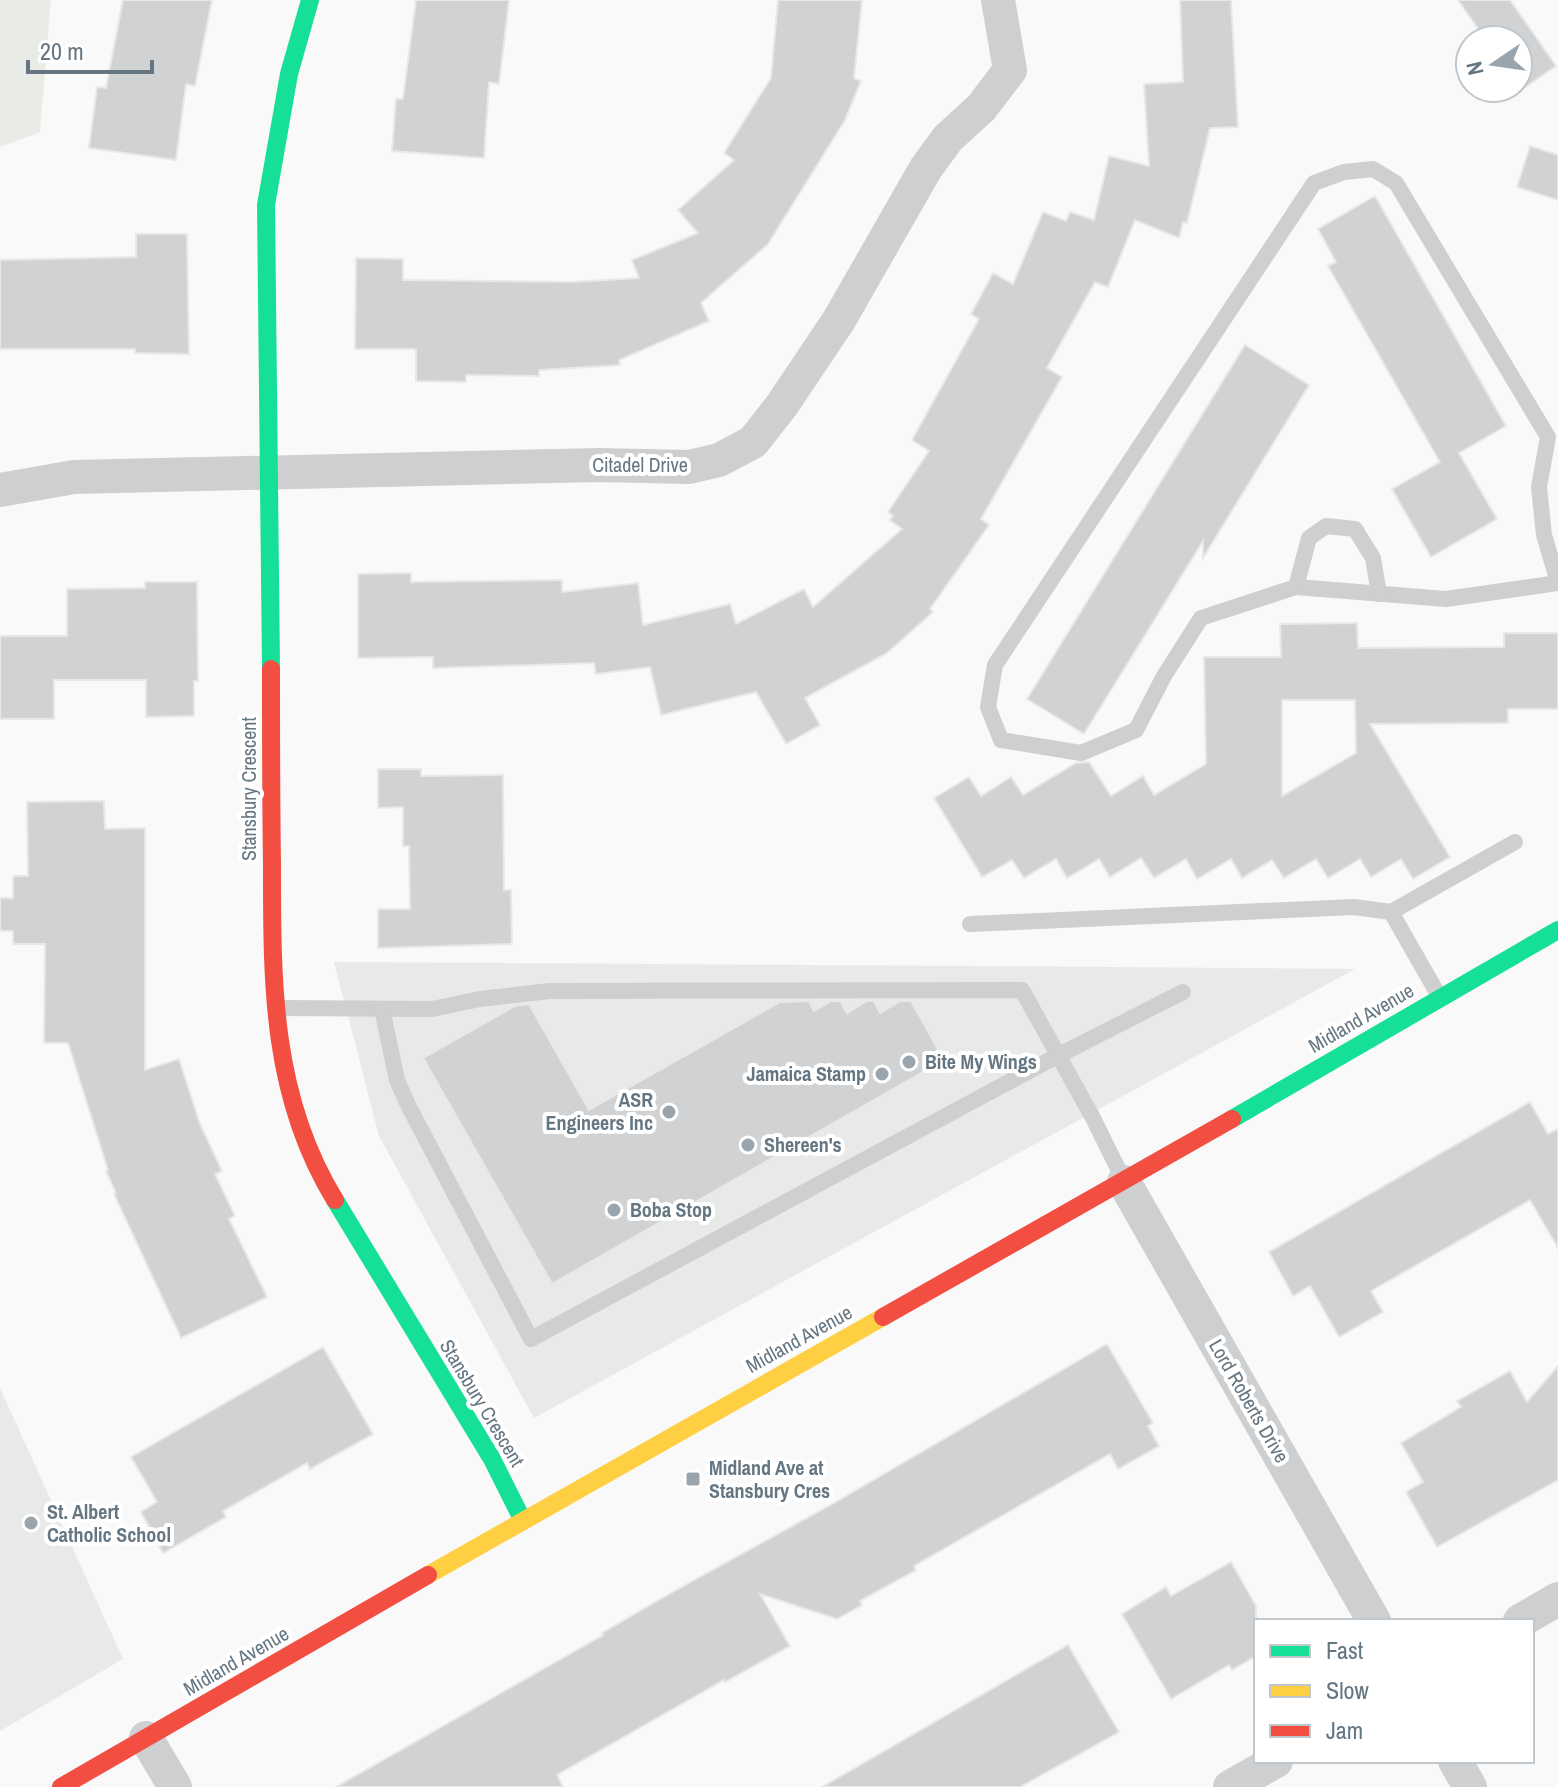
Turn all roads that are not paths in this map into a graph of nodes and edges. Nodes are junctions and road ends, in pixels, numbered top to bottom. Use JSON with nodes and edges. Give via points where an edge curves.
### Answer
{"nodes":[{"id":1,"x":310,"y":0,"type":"edge"},
{"id":2,"x":998,"y":0,"type":"edge"},
{"id":3,"x":1553,"y":434,"type":"edge"},
{"id":4,"x":270,"y":474,"type":"junction"},
{"id":5,"x":0,"y":490,"type":"edge"},
{"id":6,"x":1558,"y":583,"type":"edge"},
{"id":7,"x":1296,"y":587,"type":"junction"},
{"id":8,"x":1379,"y":594,"type":"junction"},
{"id":9,"x":1515,"y":842,"type":"dead end"},
{"id":10,"x":1391,"y":912,"type":"junction"},
{"id":11,"x":970,"y":924,"type":"dead end"},
{"id":12,"x":1558,"y":930,"type":"edge"},
{"id":13,"x":1183,"y":992,"type":"dead end"},
{"id":14,"x":1440,"y":998,"type":"junction"},
{"id":15,"x":276,"y":1008,"type":"junction"},
{"id":16,"x":382,"y":1009,"type":"junction"},
{"id":17,"x":1057,"y":1056,"type":"junction"},
{"id":18,"x":1124,"y":1182,"type":"junction"},
{"id":19,"x":523,"y":1521,"type":"junction"},
{"id":20,"x":1558,"y":1599,"type":"edge"},
{"id":21,"x":1373,"y":1619,"type":"edge"},
{"id":22,"x":1523,"y":1619,"type":"edge"},
{"id":23,"x":146,"y":1738,"type":"junction"},
{"id":24,"x":1272,"y":1763,"type":"edge"},
{"id":25,"x":1456,"y":1763,"type":"edge"},
{"id":26,"x":61,"y":1787,"type":"edge"},
{"id":27,"x":175,"y":1787,"type":"edge"},
{"id":28,"x":1230,"y":1787,"type":"edge"},
{"id":29,"x":1470,"y":1787,"type":"edge"}],
"edges":[{"from":1,"to":4,"type":"main road","name":"Stansbury Crescent","via":[[289,74],[266,205]]},
{"from":2,"to":4,"type":"street","name":"Citadel Drive","via":[[1010,70],[926,168],[839,320],[753,442],[719,460],[689,467]]},
{"from":3,"to":6,"type":"lane","via":[[1539,487],[1544,535]]},
{"from":3,"to":7,"type":"lane","via":[[1396,183],[1373,169],[1314,183],[995,665],[988,707],[1001,740],[1081,753],[1136,730],[1201,618]]},
{"from":4,"to":5,"type":"street","name":"Citadel Drive","via":[[74,477]]},
{"from":4,"to":15,"type":"main road","name":"Stansbury Crescent"},
{"from":6,"to":8,"type":"lane","via":[[1446,599]]},
{"from":7,"to":8,"type":"lane"},
{"from":7,"to":8,"type":"lane","via":[[1309,538],[1326,526],[1355,529],[1373,558]]},
{"from":9,"to":10,"type":"lane"},
{"from":10,"to":11,"type":"lane","via":[[1354,907]]},
{"from":10,"to":14,"type":"lane"},
{"from":12,"to":14,"type":"main road","name":"Midland Avenue"},
{"from":13,"to":17,"type":"lane"},
{"from":14,"to":18,"type":"main road","name":"Midland Avenue"},
{"from":15,"to":16,"type":"lane"},
{"from":15,"to":19,"type":"main road","name":"Stansbury Crescent","via":[[296,1118],[325,1184],[492,1459]]},
{"from":16,"to":17,"type":"lane","via":[[432,1009],[550,991],[1022,990]]},
{"from":16,"to":17,"type":"lane","via":[[397,1080],[408,1105],[531,1339]]},
{"from":17,"to":18,"type":"lane"},
{"from":18,"to":19,"type":"main road","name":"Midland Avenue"},
{"from":18,"to":21,"type":"street","name":"Lord Roberts Drive"},
{"from":19,"to":23,"type":"main road","name":"Midland Avenue"},
{"from":20,"to":22,"type":"street"},
{"from":23,"to":26,"type":"main road","name":"Midland Avenue"},
{"from":23,"to":27,"type":"street"},
{"from":24,"to":28,"type":"street"},
{"from":25,"to":29,"type":"street"}]}
